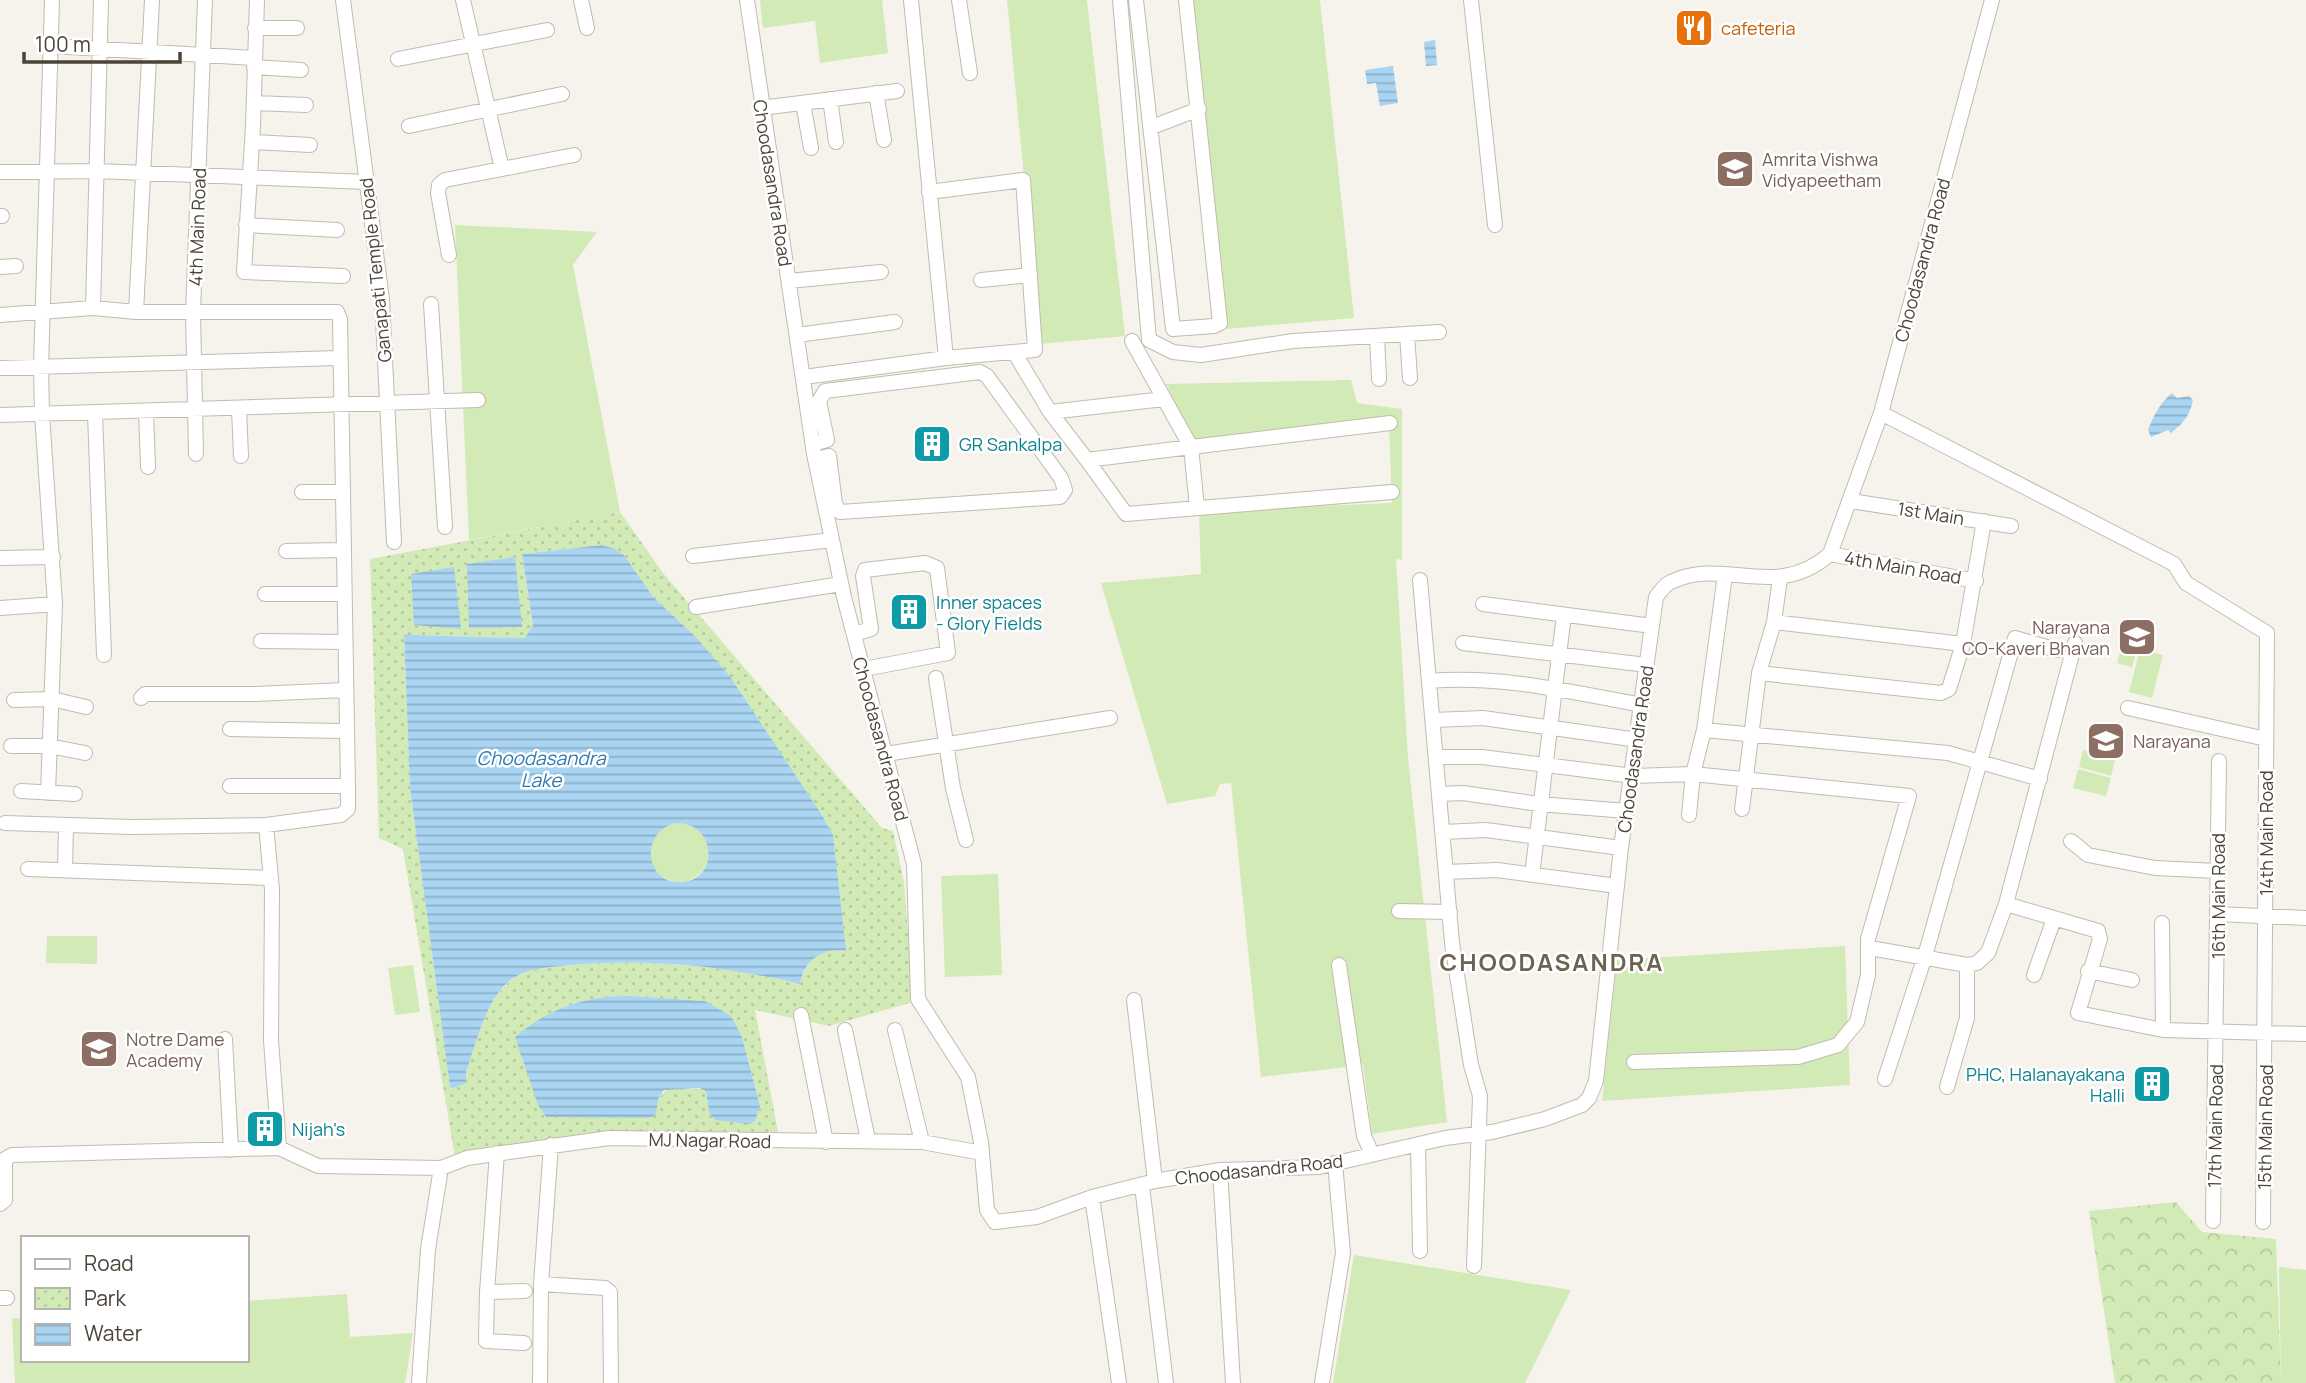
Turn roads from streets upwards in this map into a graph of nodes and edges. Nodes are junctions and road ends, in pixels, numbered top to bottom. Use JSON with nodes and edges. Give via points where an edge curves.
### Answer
{"nodes":[{"id":1,"x":52,"y":0,"type":"edge"},
{"id":2,"x":101,"y":0,"type":"edge"},
{"id":3,"x":152,"y":0,"type":"edge"},
{"id":4,"x":205,"y":0,"type":"edge"},
{"id":5,"x":257,"y":0,"type":"edge"},
{"id":6,"x":343,"y":0,"type":"edge"},
{"id":7,"x":463,"y":0,"type":"edge"},
{"id":8,"x":581,"y":0,"type":"edge"},
{"id":9,"x":747,"y":0,"type":"edge"},
{"id":10,"x":911,"y":0,"type":"edge"},
{"id":11,"x":959,"y":0,"type":"edge"},
{"id":12,"x":1120,"y":0,"type":"edge"},
{"id":13,"x":1136,"y":0,"type":"edge"},
{"id":14,"x":1186,"y":0,"type":"edge"},
{"id":15,"x":1471,"y":0,"type":"edge"},
{"id":16,"x":1992,"y":0,"type":"edge"},
{"id":17,"x":255,"y":28,"type":"junction"},
{"id":18,"x":298,"y":28,"type":"dead end"},
{"id":19,"x":587,"y":28,"type":"dead end"},
{"id":20,"x":547,"y":30,"type":"dead end"},
{"id":21,"x":473,"y":44,"type":"junction"},
{"id":22,"x":51,"y":46,"type":"junction"},
{"id":23,"x":100,"y":49,"type":"junction"},
{"id":24,"x":150,"y":54,"type":"junction"},
{"id":25,"x":204,"y":54,"type":"junction"},
{"id":26,"x":398,"y":59,"type":"dead end"},
{"id":27,"x":254,"y":62,"type":"junction"},
{"id":28,"x":301,"y":69,"type":"dead end"},
{"id":29,"x":970,"y":73,"type":"dead end"},
{"id":30,"x":897,"y":91,"type":"dead end"},
{"id":31,"x":876,"y":93,"type":"junction"},
{"id":32,"x":562,"y":94,"type":"dead end"},
{"id":33,"x":830,"y":99,"type":"junction"},
{"id":34,"x":254,"y":103,"type":"junction"},
{"id":35,"x":803,"y":103,"type":"junction"},
{"id":36,"x":306,"y":105,"type":"dead end"},
{"id":37,"x":761,"y":108,"type":"junction"},
{"id":38,"x":1199,"y":109,"type":"junction"},
{"id":39,"x":486,"y":110,"type":"junction"},
{"id":40,"x":409,"y":126,"type":"dead end"},
{"id":41,"x":1152,"y":128,"type":"junction"},
{"id":42,"x":884,"y":140,"type":"dead end"},
{"id":43,"x":252,"y":142,"type":"junction"},
{"id":44,"x":836,"y":142,"type":"dead end"},
{"id":45,"x":310,"y":145,"type":"dead end"},
{"id":46,"x":811,"y":148,"type":"dead end"},
{"id":47,"x":574,"y":155,"type":"dead end"},
{"id":48,"x":502,"y":169,"type":"junction"},
{"id":49,"x":97,"y":171,"type":"junction"},
{"id":50,"x":0,"y":172,"type":"edge"},
{"id":51,"x":47,"y":173,"type":"junction"},
{"id":52,"x":145,"y":173,"type":"junction"},
{"id":53,"x":199,"y":175,"type":"junction"},
{"id":54,"x":250,"y":179,"type":"junction"},
{"id":55,"x":367,"y":182,"type":"junction"},
{"id":56,"x":929,"y":192,"type":"junction"},
{"id":57,"x":246,"y":225,"type":"junction"},
{"id":58,"x":1495,"y":225,"type":"dead end"},
{"id":59,"x":337,"y":230,"type":"dead end"},
{"id":60,"x":449,"y":255,"type":"dead end"},
{"id":61,"x":16,"y":266,"type":"dead end"},
{"id":62,"x":0,"y":267,"type":"edge"},
{"id":63,"x":881,"y":272,"type":"dead end"},
{"id":64,"x":1030,"y":275,"type":"junction"},
{"id":65,"x":342,"y":276,"type":"dead end"},
{"id":66,"x":981,"y":280,"type":"dead end"},
{"id":67,"x":789,"y":281,"type":"junction"},
{"id":68,"x":431,"y":304,"type":"dead end"},
{"id":69,"x":93,"y":308,"type":"junction"},
{"id":70,"x":136,"y":312,"type":"junction"},
{"id":71,"x":193,"y":312,"type":"junction"},
{"id":72,"x":44,"y":313,"type":"junction"},
{"id":73,"x":0,"y":315,"type":"edge"},
{"id":74,"x":895,"y":322,"type":"dead end"},
{"id":75,"x":1439,"y":332,"type":"dead end"},
{"id":76,"x":1407,"y":334,"type":"junction"},
{"id":77,"x":797,"y":335,"type":"junction"},
{"id":78,"x":1377,"y":336,"type":"junction"},
{"id":79,"x":1132,"y":341,"type":"dead end"},
{"id":80,"x":1014,"y":352,"type":"junction"},
{"id":81,"x":338,"y":358,"type":"junction"},
{"id":82,"x":946,"y":358,"type":"junction"},
{"id":83,"x":192,"y":361,"type":"junction"},
{"id":84,"x":41,"y":367,"type":"junction"},
{"id":85,"x":0,"y":368,"type":"edge"},
{"id":86,"x":804,"y":377,"type":"junction"},
{"id":87,"x":1410,"y":377,"type":"dead end"},
{"id":88,"x":1378,"y":379,"type":"dead end"},
{"id":89,"x":1164,"y":399,"type":"junction"},
{"id":90,"x":478,"y":400,"type":"dead end"},
{"id":91,"x":387,"y":401,"type":"junction"},
{"id":92,"x":436,"y":401,"type":"junction"},
{"id":93,"x":340,"y":404,"type":"junction"},
{"id":94,"x":239,"y":409,"type":"junction"},
{"id":95,"x":146,"y":411,"type":"junction"},
{"id":96,"x":194,"y":411,"type":"junction"},
{"id":97,"x":1050,"y":412,"type":"junction"},
{"id":98,"x":1881,"y":413,"type":"junction"},
{"id":99,"x":42,"y":414,"type":"junction"},
{"id":100,"x":95,"y":414,"type":"junction"},
{"id":101,"x":0,"y":415,"type":"edge"},
{"id":102,"x":1390,"y":423,"type":"dead end"},
{"id":103,"x":820,"y":442,"type":"junction"},
{"id":104,"x":1191,"y":447,"type":"junction"},
{"id":105,"x":196,"y":454,"type":"dead end"},
{"id":106,"x":241,"y":456,"type":"dead end"},
{"id":107,"x":822,"y":458,"type":"junction"},
{"id":108,"x":1087,"y":460,"type":"junction"},
{"id":109,"x":148,"y":467,"type":"dead end"},
{"id":110,"x":302,"y":492,"type":"dead end"},
{"id":111,"x":342,"y":492,"type":"junction"},
{"id":112,"x":1392,"y":492,"type":"dead end"},
{"id":113,"x":1850,"y":501,"type":"junction"},
{"id":114,"x":1197,"y":508,"type":"junction"},
{"id":115,"x":1984,"y":522,"type":"junction"},
{"id":116,"x":2011,"y":526,"type":"dead end"},
{"id":117,"x":445,"y":527,"type":"dead end"},
{"id":118,"x":832,"y":540,"type":"junction"},
{"id":119,"x":394,"y":542,"type":"dead end"},
{"id":120,"x":343,"y":550,"type":"junction"},
{"id":121,"x":286,"y":551,"type":"dead end"},
{"id":122,"x":1830,"y":554,"type":"junction"},
{"id":123,"x":53,"y":556,"type":"junction"},
{"id":124,"x":693,"y":556,"type":"dead end"},
{"id":125,"x":0,"y":558,"type":"edge"},
{"id":126,"x":1725,"y":575,"type":"junction"},
{"id":127,"x":1780,"y":578,"type":"junction"},
{"id":128,"x":1420,"y":580,"type":"dead end"},
{"id":129,"x":1976,"y":580,"type":"junction"},
{"id":130,"x":841,"y":584,"type":"junction"},
{"id":131,"x":265,"y":594,"type":"dead end"},
{"id":132,"x":344,"y":594,"type":"junction"},
{"id":133,"x":55,"y":604,"type":"junction"},
{"id":134,"x":1483,"y":604,"type":"dead end"},
{"id":135,"x":696,"y":607,"type":"dead end"},
{"id":136,"x":0,"y":608,"type":"edge"},
{"id":137,"x":1564,"y":615,"type":"junction"},
{"id":138,"x":1774,"y":622,"type":"junction"},
{"id":139,"x":1653,"y":626,"type":"junction"},
{"id":140,"x":854,"y":634,"type":"junction"},
{"id":141,"x":261,"y":641,"type":"dead end"},
{"id":142,"x":345,"y":642,"type":"junction"},
{"id":143,"x":1463,"y":643,"type":"dead end"},
{"id":144,"x":2075,"y":643,"type":"dead end"},
{"id":145,"x":1963,"y":644,"type":"junction"},
{"id":146,"x":2057,"y":650,"type":"dead end"},
{"id":147,"x":1558,"y":654,"type":"junction"},
{"id":148,"x":104,"y":655,"type":"dead end"},
{"id":149,"x":1647,"y":665,"type":"junction"},
{"id":150,"x":870,"y":667,"type":"junction"},
{"id":151,"x":1759,"y":673,"type":"junction"},
{"id":152,"x":936,"y":678,"type":"dead end"},
{"id":153,"x":1429,"y":681,"type":"junction"},
{"id":154,"x":1554,"y":689,"type":"junction"},
{"id":155,"x":345,"y":690,"type":"junction"},
{"id":156,"x":141,"y":698,"type":"dead end"},
{"id":157,"x":52,"y":699,"type":"junction"},
{"id":158,"x":14,"y":700,"type":"dead end"},
{"id":159,"x":1642,"y":705,"type":"junction"},
{"id":160,"x":86,"y":706,"type":"dead end"},
{"id":161,"x":2128,"y":708,"type":"dead end"},
{"id":162,"x":1110,"y":718,"type":"dead end"},
{"id":163,"x":1433,"y":720,"type":"junction"},
{"id":164,"x":1548,"y":726,"type":"junction"},
{"id":165,"x":230,"y":729,"type":"dead end"},
{"id":166,"x":1704,"y":730,"type":"junction"},
{"id":167,"x":346,"y":731,"type":"junction"},
{"id":168,"x":1750,"y":734,"type":"junction"},
{"id":169,"x":2266,"y":739,"type":"junction"},
{"id":170,"x":1638,"y":740,"type":"junction"},
{"id":171,"x":946,"y":744,"type":"junction"},
{"id":172,"x":11,"y":746,"type":"dead end"},
{"id":173,"x":50,"y":746,"type":"junction"},
{"id":174,"x":85,"y":753,"type":"dead end"},
{"id":175,"x":886,"y":754,"type":"junction"},
{"id":176,"x":1436,"y":757,"type":"junction"},
{"id":177,"x":1980,"y":761,"type":"junction"},
{"id":178,"x":2219,"y":761,"type":"dead end"},
{"id":179,"x":1543,"y":767,"type":"junction"},
{"id":180,"x":1693,"y":775,"type":"junction"},
{"id":181,"x":1633,"y":776,"type":"junction"},
{"id":182,"x":1744,"y":778,"type":"junction"},
{"id":183,"x":2039,"y":779,"type":"junction"},
{"id":184,"x":230,"y":786,"type":"dead end"},
{"id":185,"x":348,"y":786,"type":"junction"},
{"id":186,"x":21,"y":791,"type":"dead end"},
{"id":187,"x":48,"y":793,"type":"junction"},
{"id":188,"x":75,"y":794,"type":"dead end"},
{"id":189,"x":1440,"y":794,"type":"junction"},
{"id":190,"x":1539,"y":804,"type":"junction"},
{"id":191,"x":1742,"y":809,"type":"dead end"},
{"id":192,"x":1627,"y":811,"type":"junction"},
{"id":193,"x":1689,"y":815,"type":"dead end"},
{"id":194,"x":5,"y":823,"type":"dead end"},
{"id":195,"x":66,"y":825,"type":"junction"},
{"id":196,"x":266,"y":825,"type":"junction"},
{"id":197,"x":1443,"y":832,"type":"junction"},
{"id":198,"x":1536,"y":837,"type":"junction"},
{"id":199,"x":966,"y":840,"type":"dead end"},
{"id":200,"x":2071,"y":841,"type":"dead end"},
{"id":201,"x":1621,"y":848,"type":"junction"},
{"id":202,"x":28,"y":869,"type":"dead end"},
{"id":203,"x":65,"y":870,"type":"junction"},
{"id":204,"x":2217,"y":871,"type":"junction"},
{"id":205,"x":1447,"y":872,"type":"junction"},
{"id":206,"x":1532,"y":875,"type":"junction"},
{"id":207,"x":271,"y":878,"type":"junction"},
{"id":208,"x":1617,"y":886,"type":"junction"},
{"id":209,"x":2006,"y":904,"type":"junction"},
{"id":210,"x":1399,"y":911,"type":"dead end"},
{"id":211,"x":1450,"y":912,"type":"junction"},
{"id":212,"x":2217,"y":914,"type":"junction"},
{"id":213,"x":2266,"y":916,"type":"junction"},
{"id":214,"x":2306,"y":918,"type":"edge"},
{"id":215,"x":2054,"y":919,"type":"junction"},
{"id":216,"x":2162,"y":923,"type":"dead end"},
{"id":217,"x":1870,"y":948,"type":"junction"},
{"id":218,"x":1925,"y":956,"type":"junction"},
{"id":219,"x":1339,"y":965,"type":"dead end"},
{"id":220,"x":1967,"y":965,"type":"junction"},
{"id":221,"x":2088,"y":971,"type":"junction"},
{"id":222,"x":2034,"y":975,"type":"dead end"},
{"id":223,"x":2132,"y":980,"type":"dead end"},
{"id":224,"x":1134,"y":1000,"type":"dead end"},
{"id":225,"x":801,"y":1015,"type":"dead end"},
{"id":226,"x":845,"y":1030,"type":"dead end"},
{"id":227,"x":895,"y":1030,"type":"dead end"},
{"id":228,"x":2163,"y":1030,"type":"junction"},
{"id":229,"x":2217,"y":1031,"type":"junction"},
{"id":230,"x":2266,"y":1033,"type":"junction"},
{"id":231,"x":2306,"y":1034,"type":"edge"},
{"id":232,"x":225,"y":1039,"type":"dead end"},
{"id":233,"x":1634,"y":1062,"type":"dead end"},
{"id":234,"x":1885,"y":1079,"type":"dead end"},
{"id":235,"x":1947,"y":1087,"type":"dead end"},
{"id":236,"x":1481,"y":1132,"type":"junction"},
{"id":237,"x":869,"y":1140,"type":"junction"},
{"id":238,"x":826,"y":1142,"type":"junction"},
{"id":239,"x":922,"y":1142,"type":"junction"},
{"id":240,"x":1418,"y":1144,"type":"junction"},
{"id":241,"x":551,"y":1145,"type":"junction"},
{"id":242,"x":279,"y":1148,"type":"junction"},
{"id":243,"x":231,"y":1150,"type":"junction"},
{"id":244,"x":497,"y":1153,"type":"junction"},
{"id":245,"x":982,"y":1153,"type":"junction"},
{"id":246,"x":1372,"y":1154,"type":"junction"},
{"id":247,"x":1335,"y":1163,"type":"junction"},
{"id":248,"x":441,"y":1168,"type":"junction"},
{"id":249,"x":1220,"y":1170,"type":"junction"},
{"id":250,"x":1149,"y":1184,"type":"junction"},
{"id":251,"x":1092,"y":1197,"type":"junction"},
{"id":252,"x":0,"y":1205,"type":"edge"},
{"id":253,"x":2213,"y":1221,"type":"dead end"},
{"id":254,"x":2263,"y":1222,"type":"dead end"},
{"id":255,"x":1420,"y":1251,"type":"dead end"},
{"id":256,"x":1474,"y":1266,"type":"dead end"},
{"id":257,"x":541,"y":1284,"type":"junction"},
{"id":258,"x":525,"y":1291,"type":"dead end"},
{"id":259,"x":486,"y":1292,"type":"junction"},
{"id":260,"x":524,"y":1343,"type":"dead end"},
{"id":261,"x":419,"y":1383,"type":"edge"},
{"id":262,"x":540,"y":1383,"type":"edge"},
{"id":263,"x":611,"y":1383,"type":"edge"},
{"id":264,"x":1119,"y":1383,"type":"edge"},
{"id":265,"x":1166,"y":1383,"type":"edge"},
{"id":266,"x":1233,"y":1383,"type":"edge"},
{"id":267,"x":1322,"y":1383,"type":"edge"}],
"edges":[{"from":1,"to":22,"type":"street"},
{"from":2,"to":23,"type":"street"},
{"from":3,"to":24,"type":"street"},
{"from":4,"to":25,"type":"street","name":"4th Main Road"},
{"from":5,"to":17,"type":"street"},
{"from":6,"to":55,"type":"street","name":"Ganapati Temple Road"},
{"from":7,"to":21,"type":"street"},
{"from":8,"to":19,"type":"street"},
{"from":9,"to":37,"type":"street","name":"Choodasandra Road"},
{"from":10,"to":56,"type":"street"},
{"from":11,"to":29,"type":"street"},
{"from":12,"to":78,"type":"street","via":[[1150,340],[1173,352],[1201,355],[1293,341]]},
{"from":13,"to":41,"type":"street"},
{"from":14,"to":38,"type":"street"},
{"from":15,"to":58,"type":"street"},
{"from":16,"to":98,"type":"street","name":"Choodasandra Road"},
{"from":17,"to":18,"type":"street"},
{"from":17,"to":27,"type":"street"},
{"from":20,"to":21,"type":"street"},
{"from":21,"to":26,"type":"street"},
{"from":21,"to":39,"type":"street"},
{"from":22,"to":23,"type":"street"},
{"from":22,"to":51,"type":"street"},
{"from":23,"to":24,"type":"street"},
{"from":23,"to":49,"type":"street"},
{"from":24,"to":25,"type":"street"},
{"from":24,"to":52,"type":"street"},
{"from":25,"to":27,"type":"street"},
{"from":25,"to":53,"type":"street","name":"4th Main Road"},
{"from":27,"to":28,"type":"street"},
{"from":27,"to":34,"type":"street"},
{"from":30,"to":31,"type":"street"},
{"from":31,"to":33,"type":"street"},
{"from":31,"to":42,"type":"street"},
{"from":32,"to":39,"type":"street"},
{"from":33,"to":35,"type":"street"},
{"from":33,"to":44,"type":"street"},
{"from":34,"to":36,"type":"street"},
{"from":34,"to":43,"type":"street"},
{"from":35,"to":37,"type":"street"},
{"from":35,"to":46,"type":"street"},
{"from":37,"to":67,"type":"street","name":"Choodasandra Road"},
{"from":38,"to":41,"type":"street"},
{"from":38,"to":41,"type":"street","via":[[1217,325],[1173,329]]},
{"from":39,"to":40,"type":"street"},
{"from":39,"to":48,"type":"street"},
{"from":43,"to":45,"type":"street"},
{"from":43,"to":54,"type":"street"},
{"from":47,"to":48,"type":"street"},
{"from":48,"to":60,"type":"street","via":[[439,185]]},
{"from":49,"to":51,"type":"street"},
{"from":49,"to":52,"type":"street"},
{"from":49,"to":69,"type":"street"},
{"from":50,"to":51,"type":"street"},
{"from":51,"to":72,"type":"street"},
{"from":52,"to":53,"type":"street"},
{"from":52,"to":70,"type":"street"},
{"from":53,"to":54,"type":"street"},
{"from":53,"to":71,"type":"street","name":"4th Main Road"},
{"from":54,"to":55,"type":"street"},
{"from":54,"to":57,"type":"street"},
{"from":55,"to":91,"type":"street","name":"Ganapati Temple Road","via":[[382,299]]},
{"from":56,"to":64,"type":"street","via":[[1023,180]]},
{"from":56,"to":82,"type":"street"},
{"from":57,"to":59,"type":"street"},
{"from":57,"to":65,"type":"street","via":[[244,272]]},
{"from":61,"to":62,"type":"street"},
{"from":63,"to":67,"type":"street"},
{"from":64,"to":66,"type":"street"},
{"from":64,"to":80,"type":"street","via":[[1035,350]]},
{"from":67,"to":77,"type":"street","name":"Choodasandra Road"},
{"from":68,"to":92,"type":"street"},
{"from":69,"to":70,"type":"street"},
{"from":69,"to":72,"type":"street"},
{"from":70,"to":71,"type":"street"},
{"from":71,"to":81,"type":"street","via":[[337,312]]},
{"from":71,"to":83,"type":"street","name":"4th Main Road"},
{"from":72,"to":73,"type":"street"},
{"from":72,"to":84,"type":"street"},
{"from":74,"to":77,"type":"street"},
{"from":75,"to":76,"type":"street"},
{"from":76,"to":78,"type":"street"},
{"from":76,"to":87,"type":"street"},
{"from":77,"to":86,"type":"street","name":"Choodasandra Road"},
{"from":78,"to":88,"type":"street"},
{"from":79,"to":89,"type":"street"},
{"from":80,"to":82,"type":"street"},
{"from":80,"to":97,"type":"street"},
{"from":81,"to":83,"type":"street"},
{"from":81,"to":93,"type":"street"},
{"from":82,"to":86,"type":"street"},
{"from":83,"to":84,"type":"street"},
{"from":83,"to":96,"type":"street","name":"4th Main Road"},
{"from":84,"to":85,"type":"street"},
{"from":84,"to":99,"type":"street"},
{"from":86,"to":103,"type":"street","name":"Choodasandra Road"},
{"from":89,"to":97,"type":"street"},
{"from":89,"to":104,"type":"street"},
{"from":90,"to":92,"type":"street"},
{"from":91,"to":92,"type":"street"},
{"from":91,"to":93,"type":"street"},
{"from":91,"to":119,"type":"street","name":"Ganapati Temple Road"},
{"from":92,"to":117,"type":"street"},
{"from":93,"to":94,"type":"street"},
{"from":93,"to":111,"type":"street"},
{"from":94,"to":96,"type":"street"},
{"from":94,"to":106,"type":"street"},
{"from":95,"to":96,"type":"street"},
{"from":95,"to":100,"type":"street"},
{"from":95,"to":109,"type":"street"},
{"from":96,"to":105,"type":"street","name":"4th Main Road"},
{"from":97,"to":108,"type":"street"},
{"from":98,"to":113,"type":"street","name":"Choodasandra Road"},
{"from":98,"to":169,"type":"street","name":"14th Main Road","via":[[2174,564],[2186,583],[2267,633]]},
{"from":99,"to":100,"type":"street"},
{"from":99,"to":101,"type":"street"},
{"from":99,"to":123,"type":"street"},
{"from":100,"to":148,"type":"street"},
{"from":102,"to":104,"type":"street"},
{"from":103,"to":107,"type":"street","name":"Choodasandra Road"},
{"from":103,"to":107,"type":"street","via":[[819,401],[825,391],[980,372],[1020,421],[1065,490],[1060,497],[841,512]]},
{"from":104,"to":108,"type":"street"},
{"from":104,"to":114,"type":"street"},
{"from":107,"to":118,"type":"street","name":"Choodasandra Road"},
{"from":108,"to":114,"type":"street","via":[[1126,514]]},
{"from":110,"to":111,"type":"street"},
{"from":111,"to":120,"type":"street"},
{"from":112,"to":114,"type":"street"},
{"from":113,"to":115,"type":"street","name":"1st Main"},
{"from":113,"to":122,"type":"street","name":"Choodasandra Road"},
{"from":115,"to":116,"type":"street","name":"1st Main"},
{"from":115,"to":129,"type":"street"},
{"from":118,"to":124,"type":"street"},
{"from":118,"to":130,"type":"street","name":"Choodasandra Road"},
{"from":120,"to":121,"type":"street"},
{"from":120,"to":132,"type":"street"},
{"from":122,"to":127,"type":"street","name":"Choodasandra Road","via":[[1812,569]]},
{"from":122,"to":129,"type":"street","name":"4th Main Road"},
{"from":123,"to":125,"type":"street"},
{"from":123,"to":133,"type":"street"},
{"from":126,"to":127,"type":"street","name":"Choodasandra Road"},
{"from":126,"to":139,"type":"street","name":"Choodasandra Road","via":[[1670,582],[1656,597]]},
{"from":126,"to":166,"type":"street"},
{"from":127,"to":138,"type":"street"},
{"from":128,"to":153,"type":"street"},
{"from":129,"to":145,"type":"street"},
{"from":130,"to":135,"type":"street"},
{"from":130,"to":140,"type":"street","name":"Choodasandra Road"},
{"from":131,"to":132,"type":"street"},
{"from":132,"to":142,"type":"street"},
{"from":133,"to":136,"type":"street"},
{"from":133,"to":157,"type":"street"},
{"from":134,"to":137,"type":"street"},
{"from":137,"to":139,"type":"street"},
{"from":137,"to":147,"type":"street"},
{"from":138,"to":145,"type":"street"},
{"from":138,"to":151,"type":"street"},
{"from":139,"to":149,"type":"street","name":"Choodasandra Road"},
{"from":140,"to":150,"type":"street","name":"Choodasandra Road"},
{"from":140,"to":150,"type":"street","via":[[871,629],[866,570],[925,563],[937,568],[948,653]]},
{"from":141,"to":142,"type":"street"},
{"from":142,"to":155,"type":"street"},
{"from":143,"to":147,"type":"street"},
{"from":144,"to":183,"type":"street"},
{"from":145,"to":151,"type":"street","via":[[1949,689],[1941,693]]},
{"from":146,"to":177,"type":"street","via":[[2015,638]]},
{"from":147,"to":149,"type":"street"},
{"from":147,"to":154,"type":"street"},
{"from":149,"to":159,"type":"street","name":"Choodasandra Road"},
{"from":150,"to":175,"type":"street","name":"Choodasandra Road"},
{"from":151,"to":168,"type":"street"},
{"from":152,"to":171,"type":"street"},
{"from":153,"to":154,"type":"street","via":[[1475,680]]},
{"from":153,"to":163,"type":"street"},
{"from":154,"to":159,"type":"street"},
{"from":154,"to":164,"type":"street"},
{"from":155,"to":156,"type":"street","via":[[145,694]]},
{"from":155,"to":167,"type":"street"},
{"from":157,"to":158,"type":"street"},
{"from":157,"to":160,"type":"street"},
{"from":157,"to":173,"type":"street"},
{"from":159,"to":170,"type":"street","name":"Choodasandra Road"},
{"from":161,"to":169,"type":"street"},
{"from":162,"to":171,"type":"street"},
{"from":163,"to":164,"type":"street","via":[[1464,717]]},
{"from":163,"to":176,"type":"street"},
{"from":164,"to":170,"type":"street"},
{"from":164,"to":179,"type":"street"},
{"from":165,"to":167,"type":"street"},
{"from":166,"to":168,"type":"street"},
{"from":166,"to":180,"type":"street"},
{"from":167,"to":185,"type":"street"},
{"from":168,"to":177,"type":"street","via":[[1948,753]]},
{"from":168,"to":182,"type":"street"},
{"from":169,"to":213,"type":"street","name":"14th Main Road"},
{"from":170,"to":181,"type":"street","name":"Choodasandra Road"},
{"from":171,"to":175,"type":"street"},
{"from":171,"to":199,"type":"street"},
{"from":172,"to":173,"type":"street"},
{"from":173,"to":174,"type":"street"},
{"from":173,"to":187,"type":"street"},
{"from":175,"to":245,"type":"street","name":"Choodasandra Road","via":[[914,864],[918,999],[968,1077]]},
{"from":176,"to":179,"type":"street","via":[[1482,757]]},
{"from":176,"to":189,"type":"street"},
{"from":177,"to":183,"type":"street"},
{"from":177,"to":218,"type":"street"},
{"from":178,"to":204,"type":"street","name":"16th Main Road"},
{"from":179,"to":181,"type":"street"},
{"from":179,"to":190,"type":"street"},
{"from":180,"to":181,"type":"street"},
{"from":180,"to":182,"type":"street"},
{"from":180,"to":193,"type":"street"},
{"from":181,"to":192,"type":"street","name":"Choodasandra Road"},
{"from":182,"to":191,"type":"street"},
{"from":182,"to":217,"type":"street","via":[[1909,796],[1868,939]]},
{"from":183,"to":209,"type":"street"},
{"from":184,"to":185,"type":"street"},
{"from":185,"to":196,"type":"street","via":[[348,809],[341,815]]},
{"from":186,"to":187,"type":"street"},
{"from":187,"to":188,"type":"street"},
{"from":189,"to":190,"type":"street","via":[[1485,795]]},
{"from":189,"to":197,"type":"street"},
{"from":190,"to":192,"type":"street"},
{"from":190,"to":198,"type":"street"},
{"from":192,"to":201,"type":"street","name":"Choodasandra Road"},
{"from":194,"to":195,"type":"street"},
{"from":195,"to":196,"type":"street"},
{"from":195,"to":203,"type":"street"},
{"from":196,"to":207,"type":"street"},
{"from":197,"to":198,"type":"street","via":[[1486,830]]},
{"from":197,"to":205,"type":"street"},
{"from":198,"to":201,"type":"street"},
{"from":198,"to":206,"type":"street"},
{"from":200,"to":204,"type":"street","via":[[2088,855],[2155,868]]},
{"from":201,"to":208,"type":"street","name":"Choodasandra Road"},
{"from":202,"to":203,"type":"street"},
{"from":203,"to":207,"type":"street"},
{"from":204,"to":212,"type":"street","name":"16th Main Road"},
{"from":205,"to":206,"type":"street","via":[[1497,870]]},
{"from":205,"to":211,"type":"street"},
{"from":206,"to":208,"type":"street"},
{"from":207,"to":242,"type":"street","via":[[271,1040]]},
{"from":208,"to":236,"type":"street","name":"Choodasandra Road","via":[[1596,1081],[1589,1098],[1583,1105],[1545,1119]]},
{"from":209,"to":215,"type":"street"},
{"from":209,"to":220,"type":"street","via":[[1988,953],[1978,963]]},
{"from":210,"to":211,"type":"street"},
{"from":211,"to":236,"type":"street","via":[[1464,1026],[1480,1096]]},
{"from":212,"to":213,"type":"street"},
{"from":212,"to":229,"type":"street","name":"16th Main Road"},
{"from":213,"to":214,"type":"street"},
{"from":213,"to":230,"type":"street","name":"14th Main Road"},
{"from":215,"to":221,"type":"street","via":[[2098,931],[2100,939]]},
{"from":215,"to":222,"type":"street"},
{"from":216,"to":228,"type":"street"},
{"from":217,"to":218,"type":"street"},
{"from":217,"to":233,"type":"street","via":[[1857,1022],[1838,1045],[1798,1057]]},
{"from":218,"to":220,"type":"street"},
{"from":218,"to":234,"type":"street"},
{"from":219,"to":246,"type":"street","via":[[1364,1136]]},
{"from":220,"to":235,"type":"street","via":[[1967,1018]]},
{"from":221,"to":223,"type":"street"},
{"from":221,"to":228,"type":"street","via":[[2078,1013]]},
{"from":224,"to":250,"type":"street"},
{"from":225,"to":238,"type":"street"},
{"from":226,"to":237,"type":"street"},
{"from":227,"to":239,"type":"street"},
{"from":228,"to":229,"type":"street"},
{"from":229,"to":230,"type":"street"},
{"from":229,"to":253,"type":"street","name":"17th Main Road"},
{"from":230,"to":231,"type":"street"},
{"from":230,"to":254,"type":"street","name":"15th Main Road"},
{"from":232,"to":243,"type":"street"},
{"from":236,"to":240,"type":"street","name":"Choodasandra Road"},
{"from":236,"to":256,"type":"street"},
{"from":237,"to":238,"type":"street","name":"MJ Nagar Road"},
{"from":237,"to":239,"type":"street","name":"MJ Nagar Road"},
{"from":238,"to":241,"type":"street","name":"MJ Nagar Road","via":[[609,1138]]},
{"from":239,"to":245,"type":"street","name":"MJ Nagar Road"},
{"from":240,"to":246,"type":"street","name":"Choodasandra Road"},
{"from":240,"to":255,"type":"street"},
{"from":241,"to":244,"type":"street","name":"MJ Nagar Road"},
{"from":241,"to":257,"type":"street"},
{"from":242,"to":243,"type":"street"},
{"from":242,"to":248,"type":"street","name":"MJ Nagar Road","via":[[318,1166]]},
{"from":243,"to":252,"type":"street","via":[[12,1154],[5,1159],[5,1200]]},
{"from":244,"to":248,"type":"street","name":"MJ Nagar Road"},
{"from":244,"to":259,"type":"street"},
{"from":245,"to":251,"type":"street","name":"Choodasandra Road","via":[[987,1210],[995,1222],[1037,1217]]},
{"from":246,"to":247,"type":"street","name":"Choodasandra Road"},
{"from":247,"to":249,"type":"street","name":"Choodasandra Road"},
{"from":247,"to":267,"type":"street","via":[[1343,1253]]},
{"from":248,"to":261,"type":"street","via":[[428,1249]]},
{"from":249,"to":250,"type":"street","name":"Choodasandra Road"},
{"from":249,"to":266,"type":"street"},
{"from":250,"to":251,"type":"street","name":"Choodasandra Road"},
{"from":250,"to":265,"type":"street"},
{"from":251,"to":264,"type":"street"},
{"from":257,"to":262,"type":"street"},
{"from":257,"to":263,"type":"street","via":[[610,1292]]},
{"from":258,"to":259,"type":"street"},
{"from":259,"to":260,"type":"street","via":[[486,1341]]}]}
